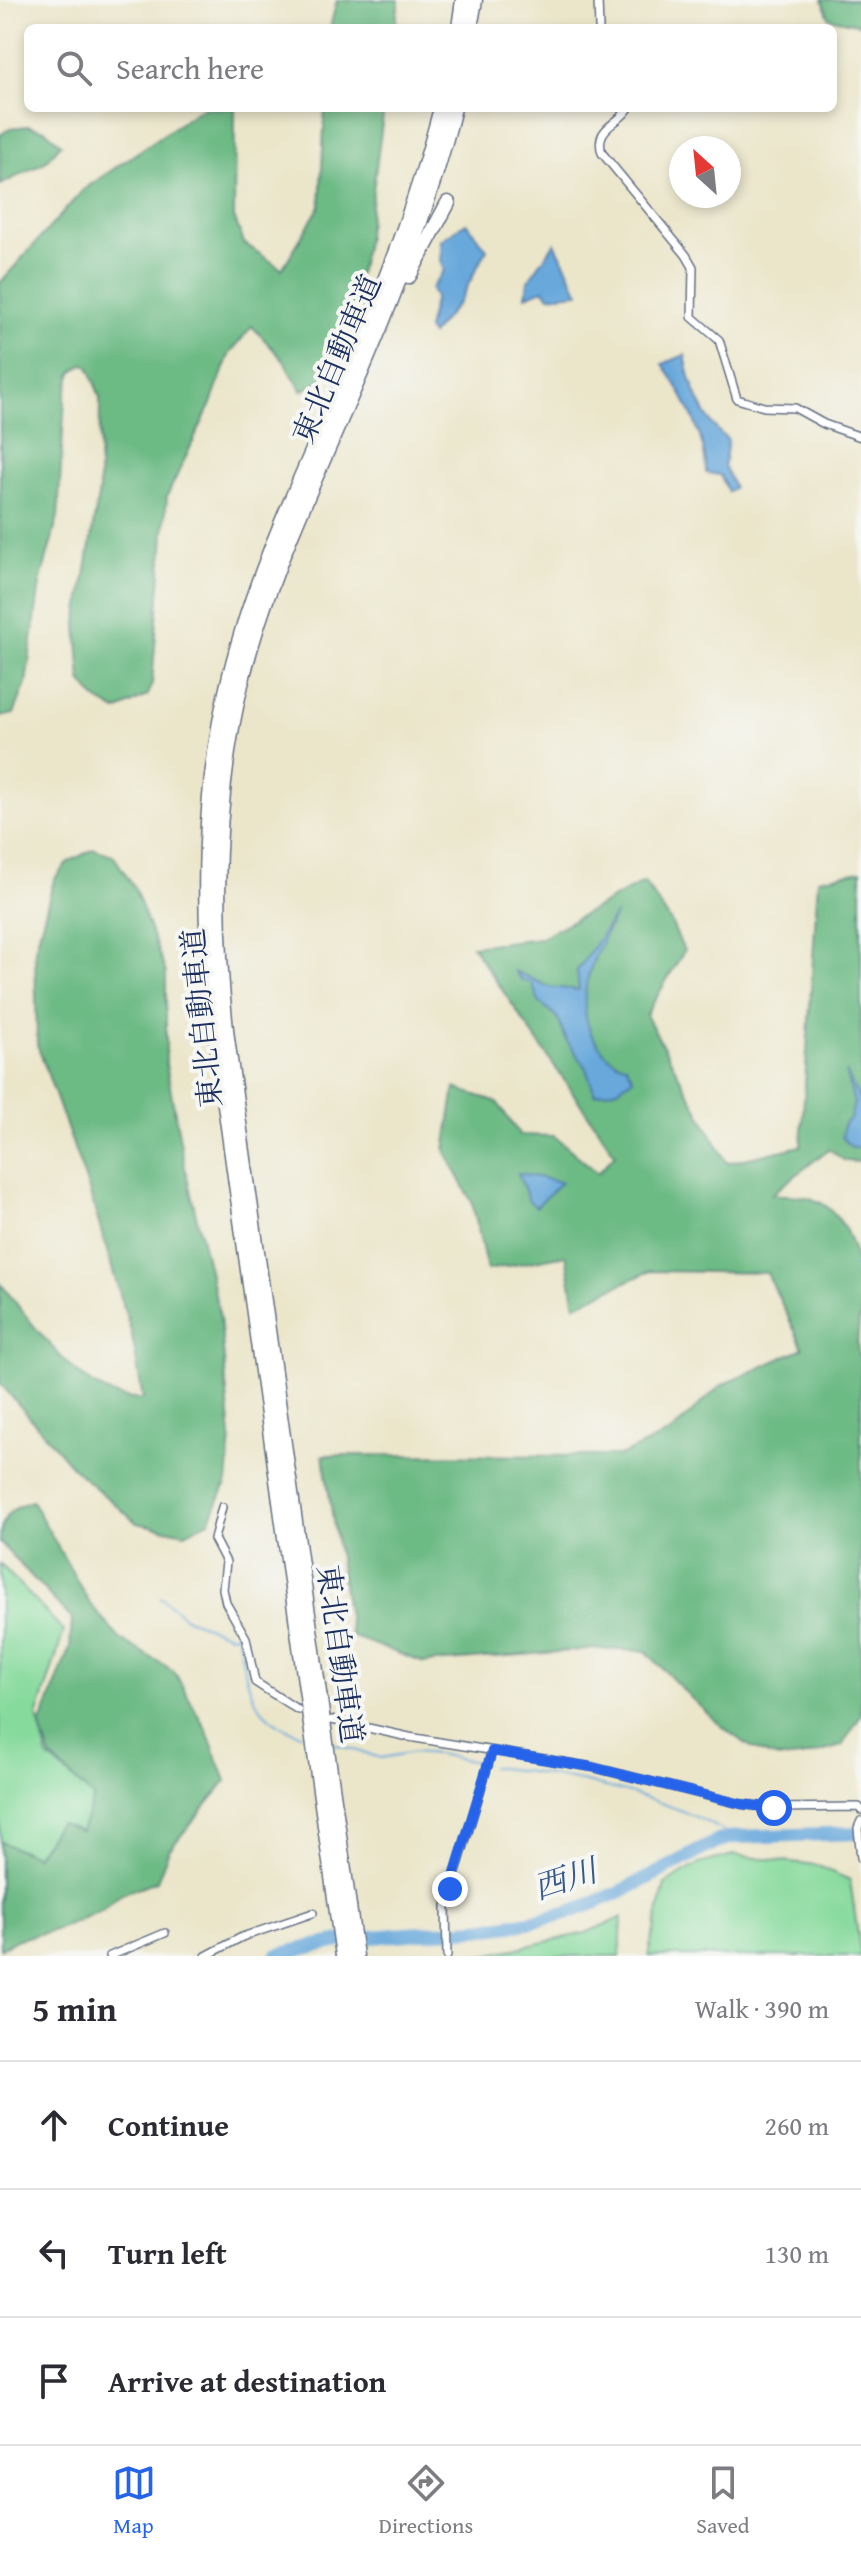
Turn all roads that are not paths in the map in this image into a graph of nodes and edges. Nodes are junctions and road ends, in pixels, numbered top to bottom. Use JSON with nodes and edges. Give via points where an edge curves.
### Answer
{"nodes":[{"id":1,"x":456,"y":0,"type":"edge"},
{"id":2,"x":463,"y":0,"type":"edge"},
{"id":3,"x":475,"y":0,"type":"edge"},
{"id":4,"x":598,"y":0,"type":"edge"},
{"id":5,"x":453,"y":24,"type":"edge"},
{"id":6,"x":460,"y":24,"type":"edge"},
{"id":7,"x":471,"y":24,"type":"edge"},
{"id":8,"x":599,"y":24,"type":"edge"},
{"id":9,"x":440,"y":112,"type":"edge"},
{"id":10,"x":453,"y":112,"type":"edge"},
{"id":11,"x":625,"y":112,"type":"edge"},
{"id":12,"x":448,"y":203,"type":"dead end"},
{"id":13,"x":342,"y":418,"type":"junction"},
{"id":14,"x":861,"y":437,"type":"edge"},
{"id":15,"x":222,"y":1507,"type":"dead end"},
{"id":16,"x":298,"y":1710,"type":"dead end"},
{"id":17,"x":332,"y":1720,"type":"dead end"},
{"id":18,"x":492,"y":1751,"type":"junction"},
{"id":19,"x":861,"y":1810,"type":"edge"},
{"id":20,"x":859,"y":1825,"type":"edge"},
{"id":21,"x":861,"y":1858,"type":"edge"},
{"id":22,"x":313,"y":1913,"type":"dead end"},
{"id":23,"x":345,"y":1922,"type":"junction"},
{"id":24,"x":165,"y":1933,"type":"dead end"},
{"id":25,"x":447,"y":1953,"type":"edge"},
{"id":26,"x":110,"y":1956,"type":"edge"},
{"id":27,"x":206,"y":1956,"type":"edge"},
{"id":28,"x":343,"y":1956,"type":"edge"},
{"id":29,"x":356,"y":1956,"type":"edge"}],
"edges":[{"from":1,"to":5,"type":"highway"},
{"from":2,"to":6,"type":"highway"},
{"from":3,"to":7,"type":"highway"},
{"from":4,"to":8,"type":"street"},
{"from":9,"to":23,"type":"highway","name":"東北自動車道","via":[[400,241],[246,619],[223,707],[206,844],[206,934],[216,1047]]},
{"from":10,"to":13,"type":"highway","name":"東北自動車道","via":[[412,245]]},
{"from":11,"to":14,"type":"street","via":[[601,134],[602,153],[693,267],[692,317],[719,340],[737,399],[795,408]]},
{"from":12,"to":13,"type":"highway"},
{"from":13,"to":23,"type":"highway","name":"東北自動車道","via":[[273,578],[243,674],[226,765],[217,893],[232,1077]]},
{"from":15,"to":16,"type":"street","via":[[214,1539],[226,1562],[223,1589],[246,1638],[255,1682]]},
{"from":17,"to":18,"type":"street"},
{"from":18,"to":19,"type":"street","via":[[640,1777],[741,1804]]},
{"from":18,"to":25,"type":"street","via":[[446,1906]]},
{"from":20,"to":21,"type":"street"},
{"from":22,"to":27,"type":"street","via":[[242,1937]]},
{"from":23,"to":28,"type":"highway","name":"東北自動車道"},
{"from":23,"to":29,"type":"highway","name":"東北自動車道"},
{"from":24,"to":26,"type":"street"}]}
